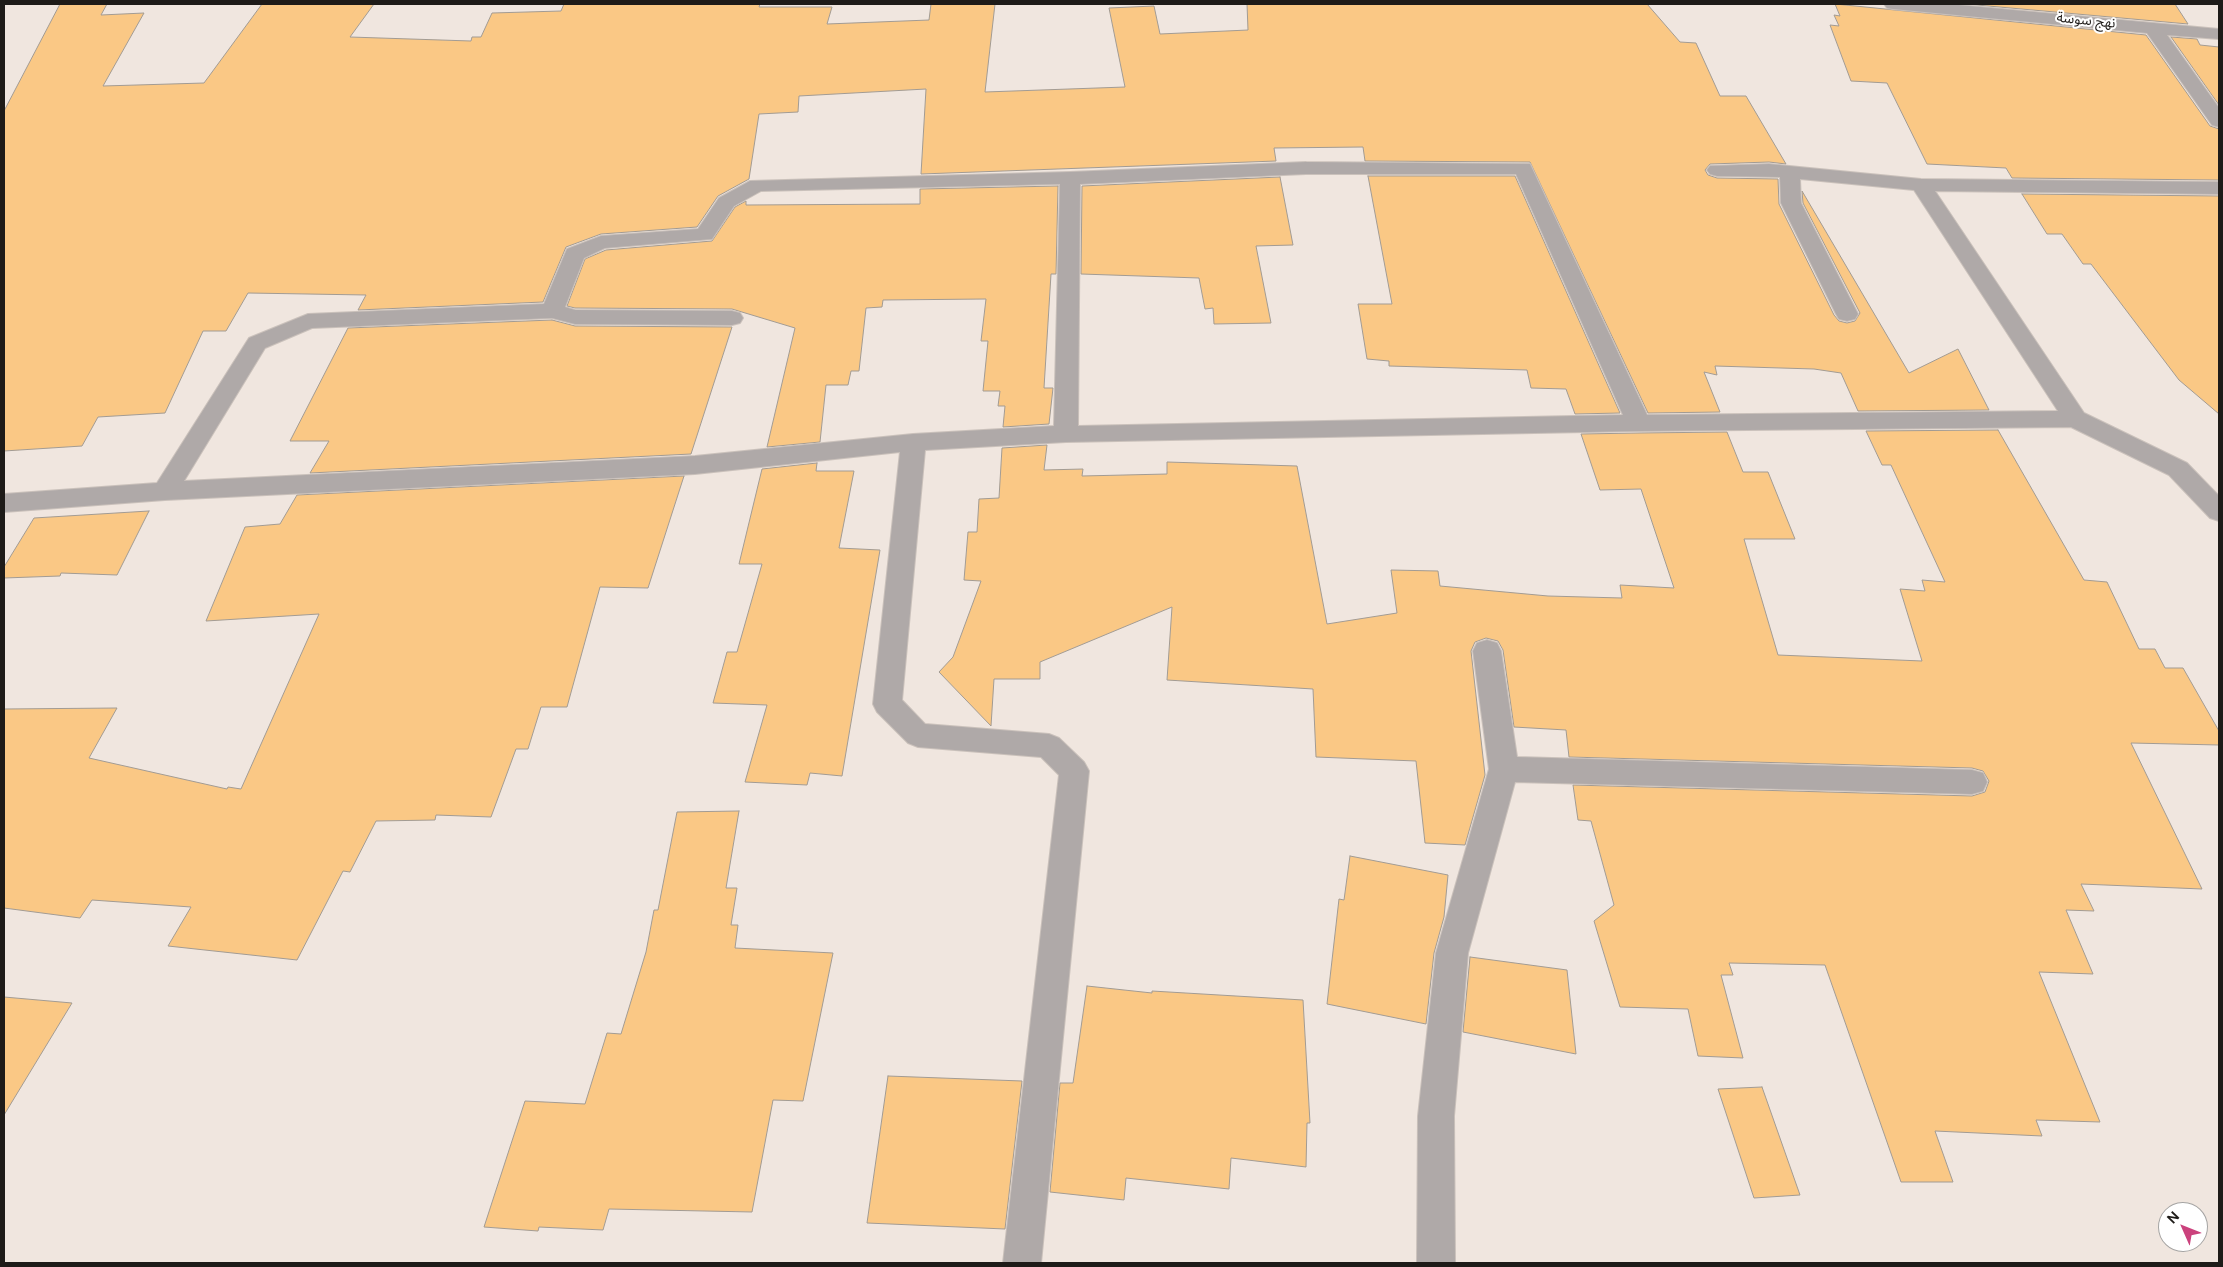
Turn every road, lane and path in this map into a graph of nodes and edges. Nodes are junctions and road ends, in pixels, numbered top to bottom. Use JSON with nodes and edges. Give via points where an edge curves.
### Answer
{"nodes":[{"id":1,"x":1894,"y":4,"type":"edge"},
{"id":2,"x":2034,"y":10,"type":"edge"},
{"id":3,"x":2153,"y":28,"type":"junction"},
{"id":4,"x":2219,"y":34,"type":"edge"},
{"id":5,"x":2219,"y":121,"type":"edge"},
{"id":6,"x":1717,"y":170,"type":"dead end"},
{"id":7,"x":1790,"y":172,"type":"junction"},
{"id":8,"x":1070,"y":178,"type":"junction"},
{"id":9,"x":1921,"y":185,"type":"junction"},
{"id":10,"x":2219,"y":188,"type":"edge"},
{"id":11,"x":552,"y":311,"type":"junction"},
{"id":12,"x":1847,"y":314,"type":"dead end"},
{"id":13,"x":732,"y":318,"type":"dead end"},
{"id":14,"x":2075,"y":419,"type":"junction"},
{"id":15,"x":1639,"y":423,"type":"junction"},
{"id":16,"x":1066,"y":434,"type":"junction"},
{"id":17,"x":913,"y":442,"type":"junction"},
{"id":18,"x":165,"y":491,"type":"junction"},
{"id":19,"x":4,"y":503,"type":"edge"},
{"id":20,"x":2219,"y":512,"type":"edge"},
{"id":21,"x":1487,"y":650,"type":"dead end"},
{"id":22,"x":1504,"y":769,"type":"junction"},
{"id":23,"x":1972,"y":782,"type":"dead end"},
{"id":24,"x":1022,"y":1263,"type":"edge"},
{"id":25,"x":1436,"y":1263,"type":"edge"}],
"edges":[{"from":1,"to":2,"type":"street","name":"نهج سوسة"},
{"from":2,"to":3,"type":"street","name":"نهج سوسة"},
{"from":3,"to":4,"type":"street","name":"نهج سوسة"},
{"from":3,"to":5,"type":"street"},
{"from":6,"to":7,"type":"street"},
{"from":7,"to":9,"type":"street"},
{"from":7,"to":12,"type":"street","via":[[1791,203]]},
{"from":8,"to":11,"type":"street","via":[[757,185],[726,202],[705,235],[601,242],[575,254]]},
{"from":8,"to":15,"type":"street","via":[[1306,168],[1523,168]]},
{"from":8,"to":16,"type":"street"},
{"from":9,"to":10,"type":"street"},
{"from":9,"to":14,"type":"street"},
{"from":11,"to":13,"type":"street","via":[[575,317]]},
{"from":11,"to":18,"type":"street","via":[[308,321],[257,344]]},
{"from":14,"to":15,"type":"street"},
{"from":14,"to":20,"type":"street","via":[[2178,469]]},
{"from":15,"to":16,"type":"street"},
{"from":16,"to":17,"type":"street"},
{"from":17,"to":18,"type":"street","via":[[696,465]]},
{"from":17,"to":24,"type":"street","via":[[887,704],[918,735],[1049,746],[1074,771]]},
{"from":18,"to":19,"type":"street"},
{"from":21,"to":22,"type":"street"},
{"from":22,"to":23,"type":"street"},
{"from":22,"to":25,"type":"street","via":[[1452,953],[1436,1116]]}]}
